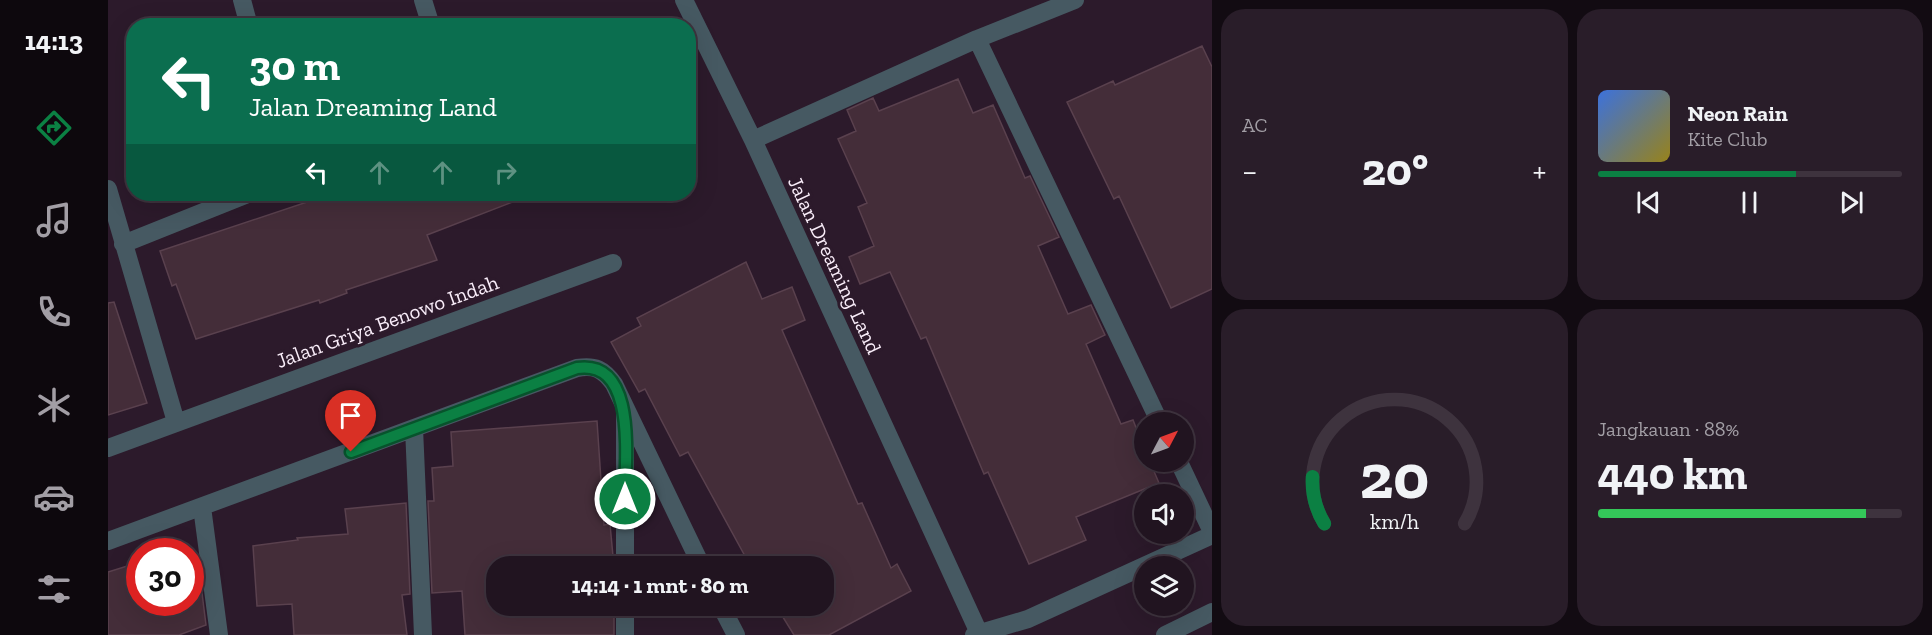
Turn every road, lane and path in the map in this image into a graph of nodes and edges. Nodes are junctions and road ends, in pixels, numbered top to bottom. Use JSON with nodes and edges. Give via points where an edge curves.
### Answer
{"nodes":[{"id":1,"x":242,"y":0,"type":"edge"},
{"id":2,"x":423,"y":0,"type":"edge"},
{"id":3,"x":684,"y":0,"type":"edge"},
{"id":4,"x":1075,"y":0,"type":"edge"},
{"id":5,"x":247,"y":18,"type":"edge"},
{"id":6,"x":428,"y":18,"type":"edge"},
{"id":7,"x":693,"y":18,"type":"edge"},
{"id":8,"x":696,"y":24,"type":"edge"},
{"id":9,"x":977,"y":39,"type":"junction"},
{"id":10,"x":753,"y":140,"type":"junction"},
{"id":11,"x":108,"y":189,"type":"edge"},
{"id":12,"x":230,"y":201,"type":"edge"},
{"id":13,"x":123,"y":244,"type":"junction"},
{"id":14,"x":613,"y":263,"type":"dead end"},
{"id":15,"x":624,"y":407,"type":"junction"},
{"id":16,"x":1155,"y":412,"type":"edge"},
{"id":17,"x":176,"y":422,"type":"junction"},
{"id":18,"x":414,"y":428,"type":"junction"},
{"id":19,"x":108,"y":448,"type":"edge"},
{"id":20,"x":1184,"y":472,"type":"edge"},
{"id":21,"x":202,"y":507,"type":"junction"},
{"id":22,"x":1212,"y":534,"type":"edge"},
{"id":23,"x":108,"y":541,"type":"edge"},
{"id":24,"x":625,"y":556,"type":"edge"},
{"id":25,"x":697,"y":556,"type":"edge"},
{"id":26,"x":1212,"y":612,"type":"edge"},
{"id":27,"x":625,"y":616,"type":"edge"},
{"id":28,"x":726,"y":616,"type":"edge"},
{"id":29,"x":976,"y":634,"type":"edge"},
{"id":30,"x":219,"y":635,"type":"edge"},
{"id":31,"x":423,"y":635,"type":"edge"},
{"id":32,"x":625,"y":635,"type":"edge"},
{"id":33,"x":735,"y":635,"type":"edge"},
{"id":34,"x":1166,"y":635,"type":"edge"}],
"edges":[{"from":1,"to":5,"type":"street"},
{"from":2,"to":6,"type":"street"},
{"from":3,"to":7,"type":"street"},
{"from":4,"to":9,"type":"street"},
{"from":8,"to":10,"type":"street"},
{"from":9,"to":10,"type":"street"},
{"from":9,"to":16,"type":"street"},
{"from":10,"to":29,"type":"street","name":"Jalan Dreaming Land"},
{"from":11,"to":13,"type":"street"},
{"from":12,"to":13,"type":"street"},
{"from":13,"to":17,"type":"street"},
{"from":14,"to":17,"type":"street","name":"Jalan Griya Benowo Indah"},
{"from":15,"to":18,"type":"street","via":[[606,372],[592,366],[577,368]]},
{"from":15,"to":24,"type":"street"},
{"from":15,"to":25,"type":"street"},
{"from":17,"to":19,"type":"street","name":"Jalan Griya Benowo Indah"},
{"from":18,"to":21,"type":"street"},
{"from":18,"to":31,"type":"street"},
{"from":20,"to":22,"type":"street","name":"Jalan Dreaming Land"},
{"from":21,"to":23,"type":"street"},
{"from":21,"to":30,"type":"street"},
{"from":22,"to":29,"type":"street","name":"Jalan Dreaming Land","via":[[1028,619]]},
{"from":26,"to":34,"type":"street"},
{"from":27,"to":32,"type":"street"},
{"from":28,"to":33,"type":"street"}]}
